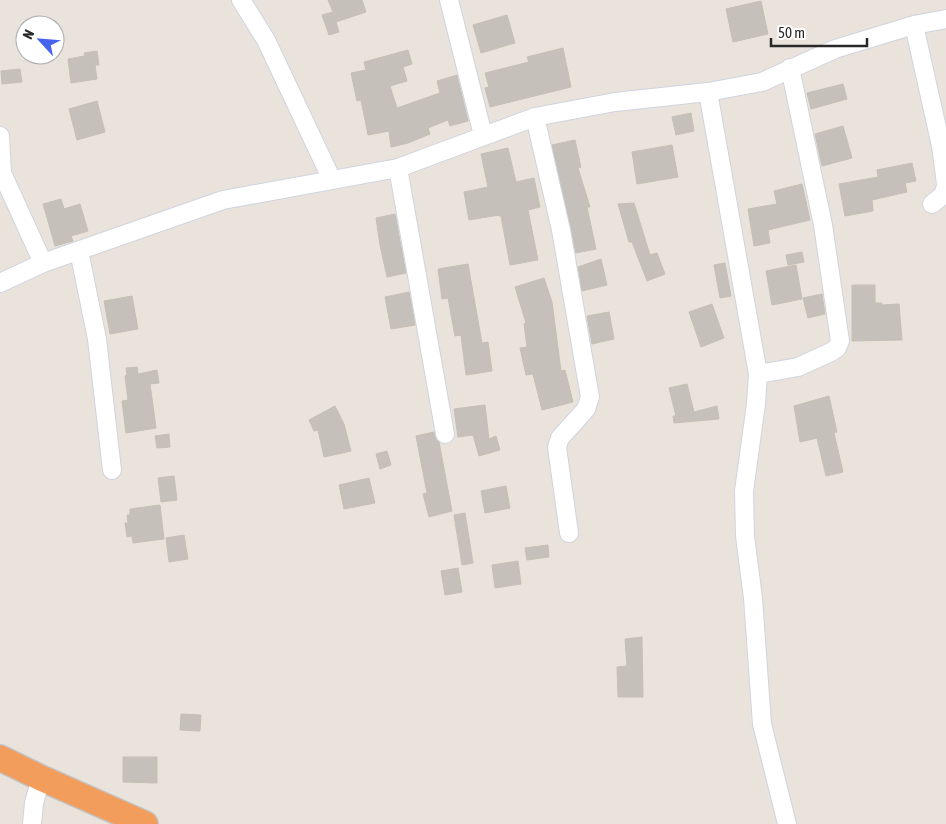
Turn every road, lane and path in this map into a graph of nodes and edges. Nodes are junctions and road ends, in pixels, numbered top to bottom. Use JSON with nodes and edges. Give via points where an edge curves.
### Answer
{"nodes":[{"id":1,"x":241,"y":0,"type":"edge"},
{"id":2,"x":448,"y":0,"type":"edge"},
{"id":3,"x":946,"y":19,"type":"edge"},
{"id":4,"x":914,"y":25,"type":"junction"},
{"id":5,"x":790,"y":68,"type":"junction"},
{"id":6,"x":708,"y":92,"type":"junction"},
{"id":7,"x":535,"y":117,"type":"junction"},
{"id":8,"x":483,"y":135,"type":"junction"},
{"id":9,"x":0,"y":136,"type":"edge"},
{"id":10,"x":398,"y":168,"type":"junction"},
{"id":11,"x":1,"y":173,"type":"edge"},
{"id":12,"x":332,"y":180,"type":"junction"},
{"id":13,"x":946,"y":185,"type":"edge"},
{"id":14,"x":932,"y":204,"type":"dead end"},
{"id":15,"x":79,"y":251,"type":"junction"},
{"id":16,"x":42,"y":264,"type":"junction"},
{"id":17,"x":0,"y":283,"type":"edge"},
{"id":18,"x":758,"y":374,"type":"junction"},
{"id":19,"x":445,"y":434,"type":"dead end"},
{"id":20,"x":112,"y":470,"type":"dead end"},
{"id":21,"x":569,"y":533,"type":"dead end"},
{"id":22,"x":0,"y":758,"type":"edge"},
{"id":23,"x":41,"y":778,"type":"junction"},
{"id":24,"x":32,"y":824,"type":"edge"},
{"id":25,"x":145,"y":824,"type":"edge"},
{"id":26,"x":787,"y":824,"type":"edge"}],
"edges":[{"from":1,"to":12,"type":"street","via":[[266,40]]},
{"from":2,"to":8,"type":"street"},
{"from":3,"to":4,"type":"street"},
{"from":4,"to":5,"type":"street","via":[[835,49]]},
{"from":4,"to":13,"type":"street","via":[[941,146]]},
{"from":5,"to":6,"type":"street","via":[[762,82]]},
{"from":5,"to":18,"type":"street","via":[[823,225],[840,341],[831,352],[798,367]]},
{"from":6,"to":7,"type":"street","via":[[615,102]]},
{"from":6,"to":18,"type":"street"},
{"from":7,"to":8,"type":"street"},
{"from":7,"to":21,"type":"street","via":[[561,230],[590,397],[586,409],[560,438],[557,447]]},
{"from":8,"to":10,"type":"street"},
{"from":9,"to":11,"type":"street"},
{"from":10,"to":12,"type":"street"},
{"from":10,"to":19,"type":"street"},
{"from":11,"to":16,"type":"street"},
{"from":12,"to":15,"type":"street","via":[[224,200]]},
{"from":13,"to":14,"type":"street","via":[[943,196]]},
{"from":15,"to":16,"type":"street"},
{"from":15,"to":20,"type":"street","via":[[97,339]]},
{"from":16,"to":17,"type":"street"},
{"from":18,"to":26,"type":"street","via":[[744,491],[745,536],[762,724]]},
{"from":22,"to":23,"type":"highway"},
{"from":23,"to":24,"type":"street"},
{"from":23,"to":25,"type":"highway"}]}
